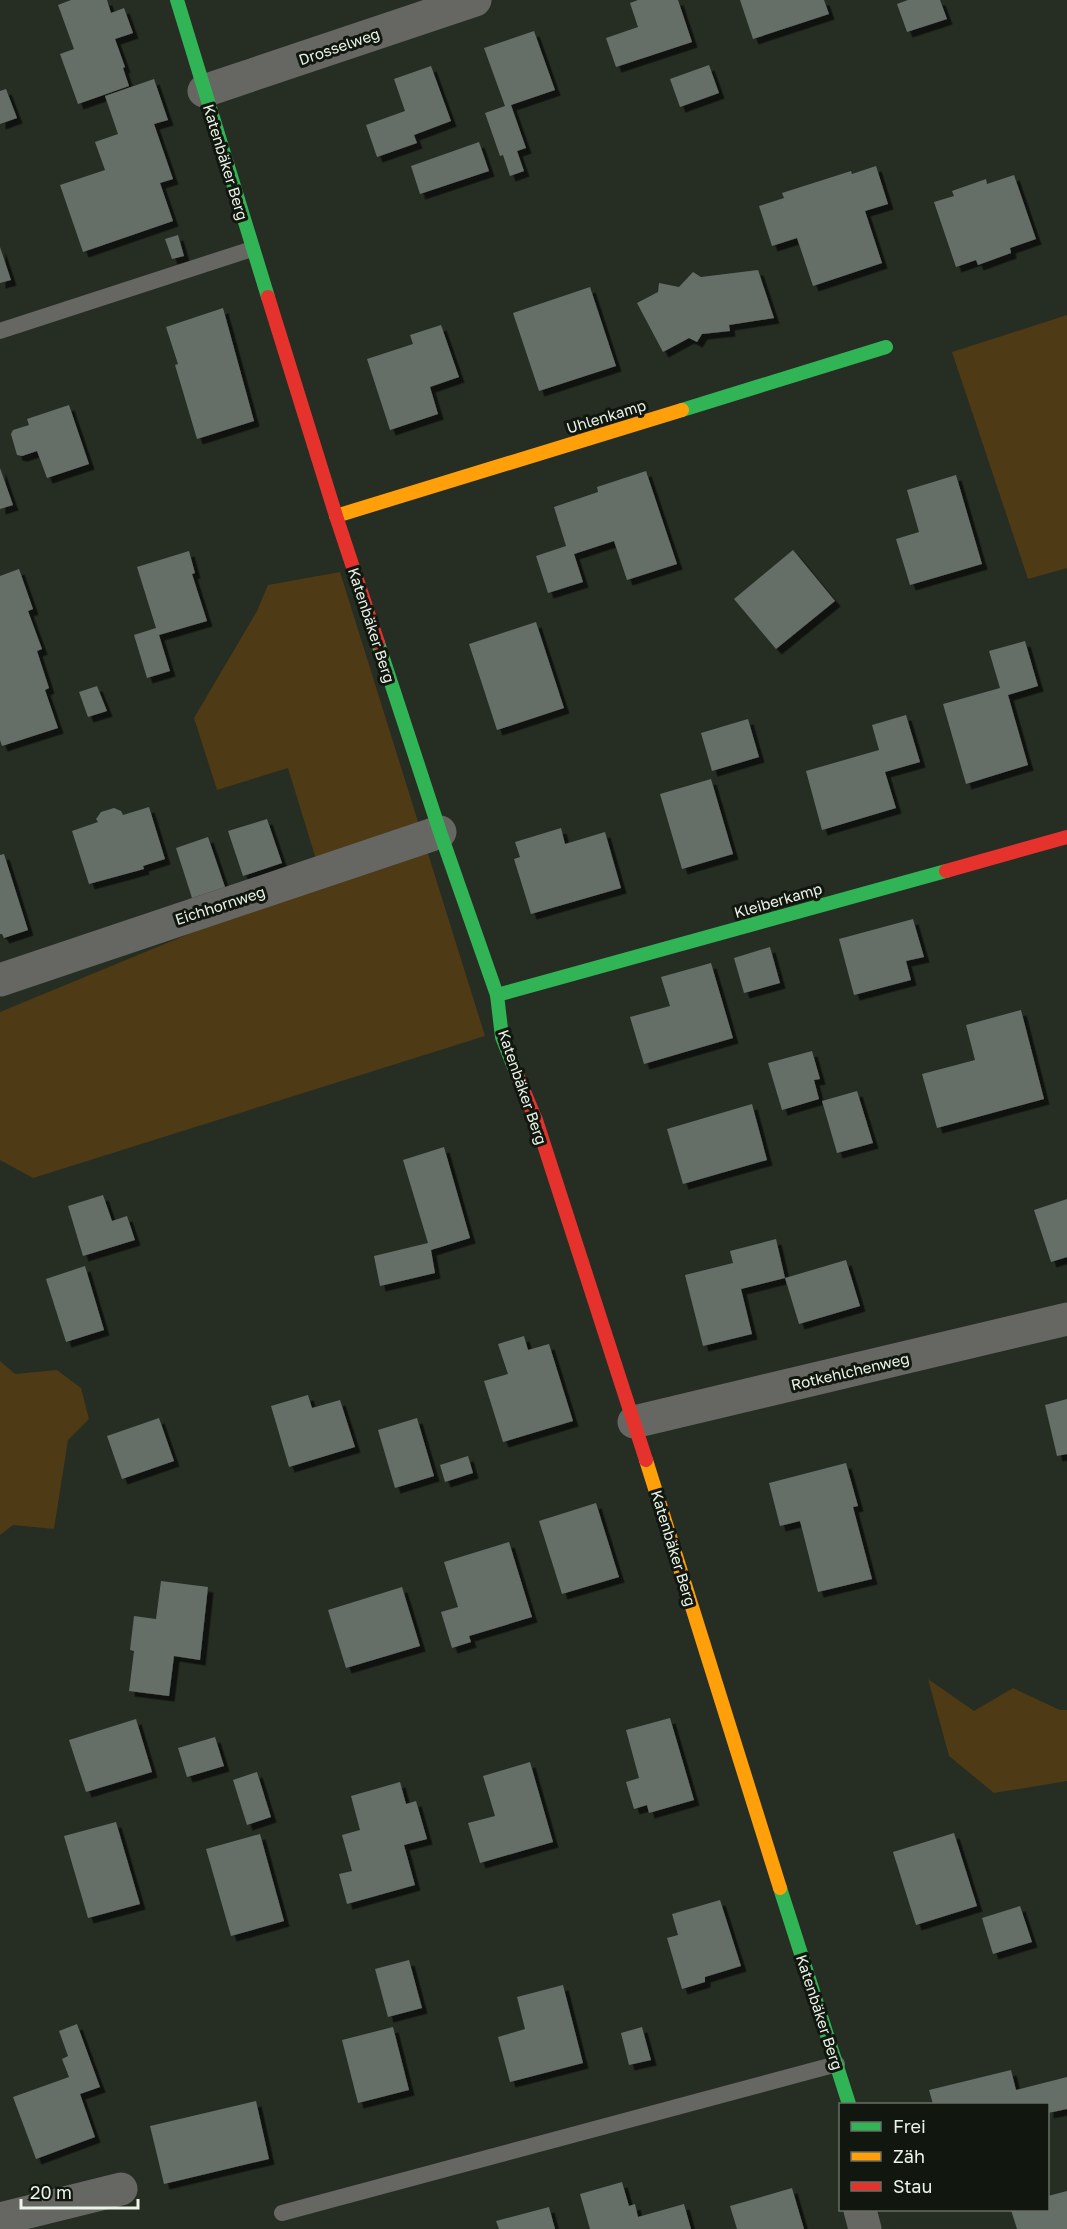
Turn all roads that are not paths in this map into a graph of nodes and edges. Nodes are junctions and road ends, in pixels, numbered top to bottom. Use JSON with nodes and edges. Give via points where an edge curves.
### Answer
{"nodes":[{"id":1,"x":177,"y":0,"type":"edge"},
{"id":2,"x":475,"y":0,"type":"edge"},
{"id":3,"x":204,"y":91,"type":"junction"},
{"id":4,"x":252,"y":249,"type":"junction"},
{"id":5,"x":0,"y":331,"type":"edge"},
{"id":6,"x":886,"y":347,"type":"dead end"},
{"id":7,"x":336,"y":516,"type":"junction"},
{"id":8,"x":440,"y":832,"type":"junction"},
{"id":9,"x":1067,"y":837,"type":"edge"},
{"id":10,"x":0,"y":980,"type":"edge"},
{"id":11,"x":497,"y":995,"type":"junction"},
{"id":12,"x":1067,"y":1319,"type":"edge"},
{"id":13,"x":634,"y":1422,"type":"junction"},
{"id":14,"x":837,"y":2064,"type":"junction"},
{"id":15,"x":849,"y":2103,"type":"edge"},
{"id":16,"x":121,"y":2189,"type":"dead end"},
{"id":17,"x":860,"y":2211,"type":"edge"},
{"id":18,"x":282,"y":2213,"type":"dead end"},
{"id":19,"x":0,"y":2219,"type":"edge"},
{"id":20,"x":865,"y":2229,"type":"edge"}],
"edges":[{"from":1,"to":3,"type":"street","name":"Katenbäker Berg"},
{"from":2,"to":3,"type":"street","name":"Drosselweg"},
{"from":3,"to":4,"type":"street","name":"Katenbäker Berg"},
{"from":4,"to":5,"type":"lane"},
{"from":4,"to":7,"type":"street","name":"Katenbäker Berg"},
{"from":6,"to":7,"type":"street","name":"Uhlenkamp"},
{"from":7,"to":8,"type":"street","name":"Katenbäker Berg"},
{"from":8,"to":10,"type":"street","name":"Eichhornweg"},
{"from":8,"to":11,"type":"street","name":"Katenbäker Berg"},
{"from":9,"to":11,"type":"street","name":"Kleiberkamp"},
{"from":11,"to":13,"type":"street","name":"Katenbäker Berg","via":[[502,1037],[536,1120]]},
{"from":12,"to":13,"type":"street","name":"Rotkehlchenweg"},
{"from":13,"to":14,"type":"street","name":"Katenbäker Berg"},
{"from":14,"to":15,"type":"street","name":"Katenbäker Berg"},
{"from":14,"to":18,"type":"lane"},
{"from":16,"to":19,"type":"street"},
{"from":17,"to":20,"type":"street"}]}
